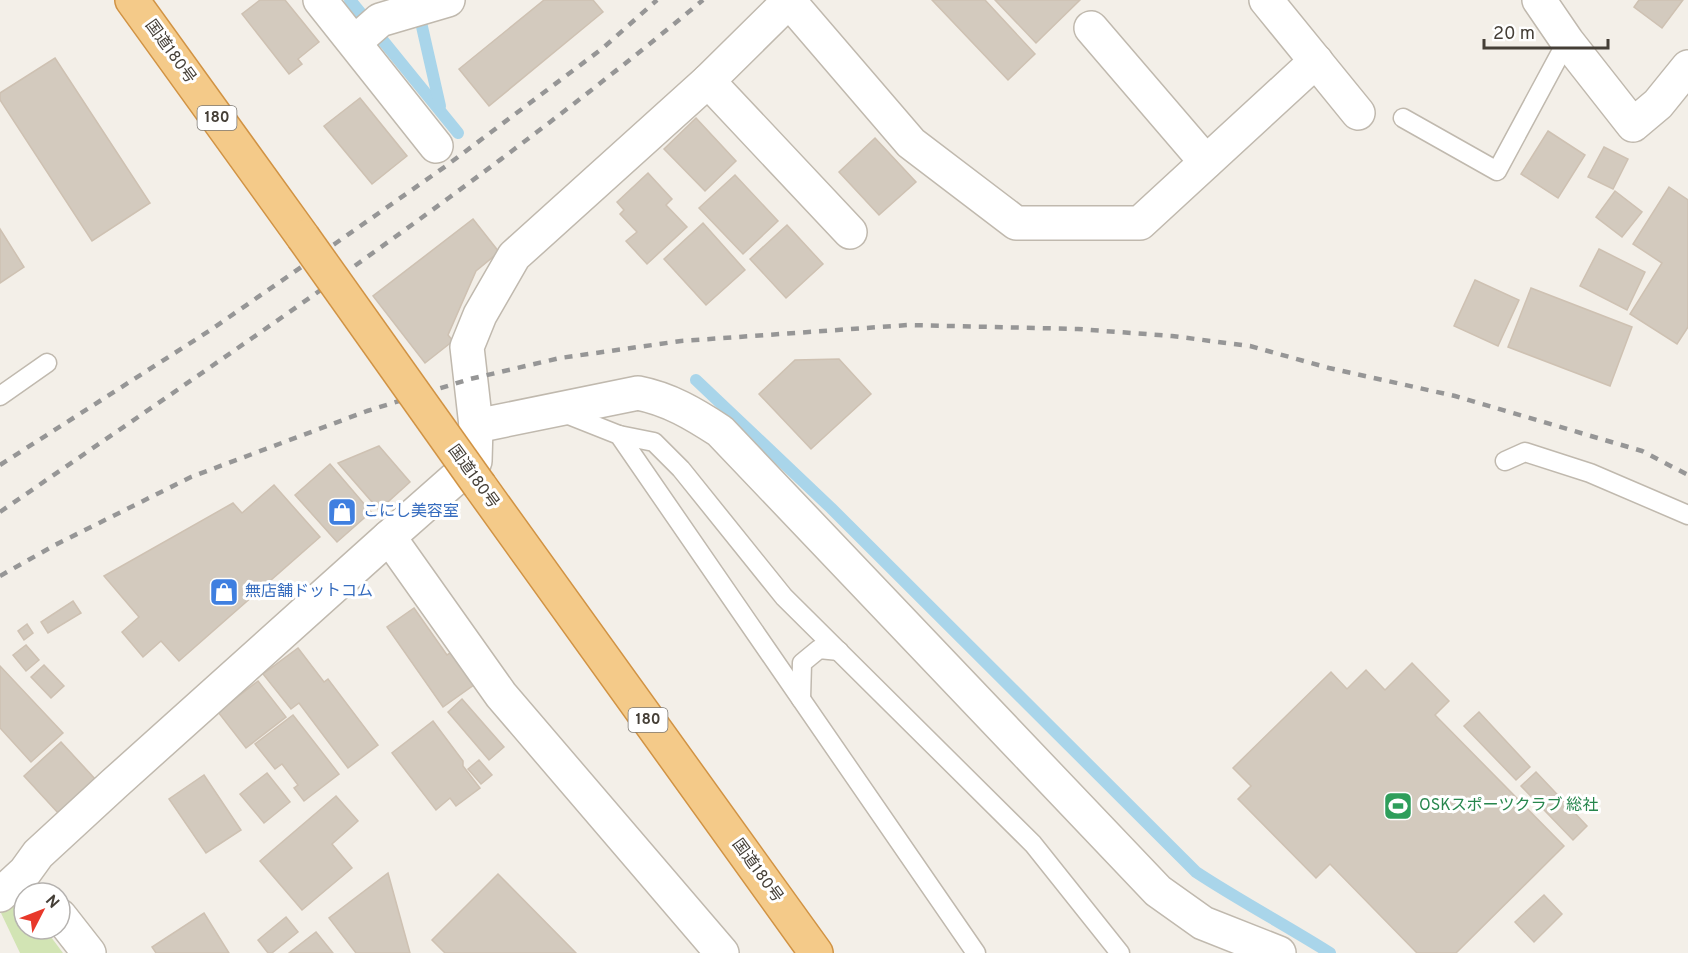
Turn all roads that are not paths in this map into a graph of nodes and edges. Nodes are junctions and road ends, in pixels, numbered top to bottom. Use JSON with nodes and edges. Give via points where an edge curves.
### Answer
{"nodes":[{"id":1,"x":132,"y":0,"type":"edge"},
{"id":2,"x":320,"y":0,"type":"edge"},
{"id":3,"x":789,"y":0,"type":"edge"},
{"id":4,"x":1266,"y":0,"type":"edge"},
{"id":5,"x":1539,"y":0,"type":"edge"},
{"id":6,"x":442,"y":2,"type":"edge"},
{"id":7,"x":1091,"y":27,"type":"dead end"},
{"id":8,"x":374,"y":28,"type":"junction"},
{"id":9,"x":1567,"y":41,"type":"junction"},
{"id":10,"x":1316,"y":61,"type":"junction"},
{"id":11,"x":1688,"y":67,"type":"edge"},
{"id":12,"x":708,"y":81,"type":"junction"},
{"id":13,"x":1358,"y":113,"type":"dead end"},
{"id":14,"x":1403,"y":118,"type":"dead end"},
{"id":15,"x":436,"y":146,"type":"dead end"},
{"id":16,"x":1206,"y":162,"type":"junction"},
{"id":17,"x":850,"y":232,"type":"dead end"},
{"id":18,"x":47,"y":363,"type":"dead end"},
{"id":19,"x":0,"y":396,"type":"edge"},
{"id":20,"x":555,"y":410,"type":"junction"},
{"id":21,"x":476,"y":426,"type":"junction"},
{"id":22,"x":619,"y":435,"type":"junction"},
{"id":23,"x":1505,"y":461,"type":"dead end"},
{"id":24,"x":1688,"y":515,"type":"edge"},
{"id":25,"x":389,"y":537,"type":"junction"},
{"id":26,"x":839,"y":651,"type":"junction"},
{"id":27,"x":801,"y":699,"type":"junction"},
{"id":28,"x":33,"y":881,"type":"edge"},
{"id":29,"x":72,"y":931,"type":"edge"},
{"id":30,"x":89,"y":953,"type":"edge"},
{"id":31,"x":722,"y":953,"type":"edge"},
{"id":32,"x":816,"y":953,"type":"edge"},
{"id":33,"x":976,"y":953,"type":"edge"},
{"id":34,"x":1120,"y":953,"type":"edge"},
{"id":35,"x":1279,"y":953,"type":"edge"}],
"edges":[{"from":1,"to":32,"type":"highway","name":"国道180号","number":"180","bridge":true},
{"from":2,"to":8,"type":"street"},
{"from":3,"to":12,"type":"street"},
{"from":3,"to":16,"type":"street","via":[[911,143],[1016,223],[1140,223]]},
{"from":4,"to":10,"type":"street"},
{"from":5,"to":9,"type":"street"},
{"from":6,"to":8,"type":"street"},
{"from":7,"to":16,"type":"street"},
{"from":8,"to":15,"type":"street"},
{"from":9,"to":11,"type":"street","via":[[1633,125],[1658,104]]},
{"from":9,"to":14,"type":"lane","via":[[1497,171]]},
{"from":10,"to":13,"type":"street"},
{"from":10,"to":16,"type":"street"},
{"from":12,"to":17,"type":"street"},
{"from":12,"to":21,"type":"street","via":[[514,256],[480,315],[467,347]]},
{"from":18,"to":19,"type":"lane"},
{"from":20,"to":21,"type":"street"},
{"from":20,"to":22,"type":"lane"},
{"from":20,"to":35,"type":"street","via":[[638,393],[656,396],[689,411],[720,431],[1158,891],[1203,923]]},
{"from":21,"to":25,"type":"street","via":[[476,461]]},
{"from":22,"to":26,"type":"lane","via":[[654,442],[681,469],[784,597]]},
{"from":22,"to":27,"type":"lane"},
{"from":23,"to":24,"type":"lane","via":[[1525,452],[1590,473]]},
{"from":25,"to":28,"type":"street","via":[[38,854]]},
{"from":25,"to":31,"type":"street","via":[[501,695]]},
{"from":26,"to":27,"type":"lane","via":[[819,649],[802,663]]},
{"from":26,"to":34,"type":"lane","via":[[1033,844]]},
{"from":27,"to":33,"type":"lane"},
{"from":29,"to":30,"type":"street"}]}
